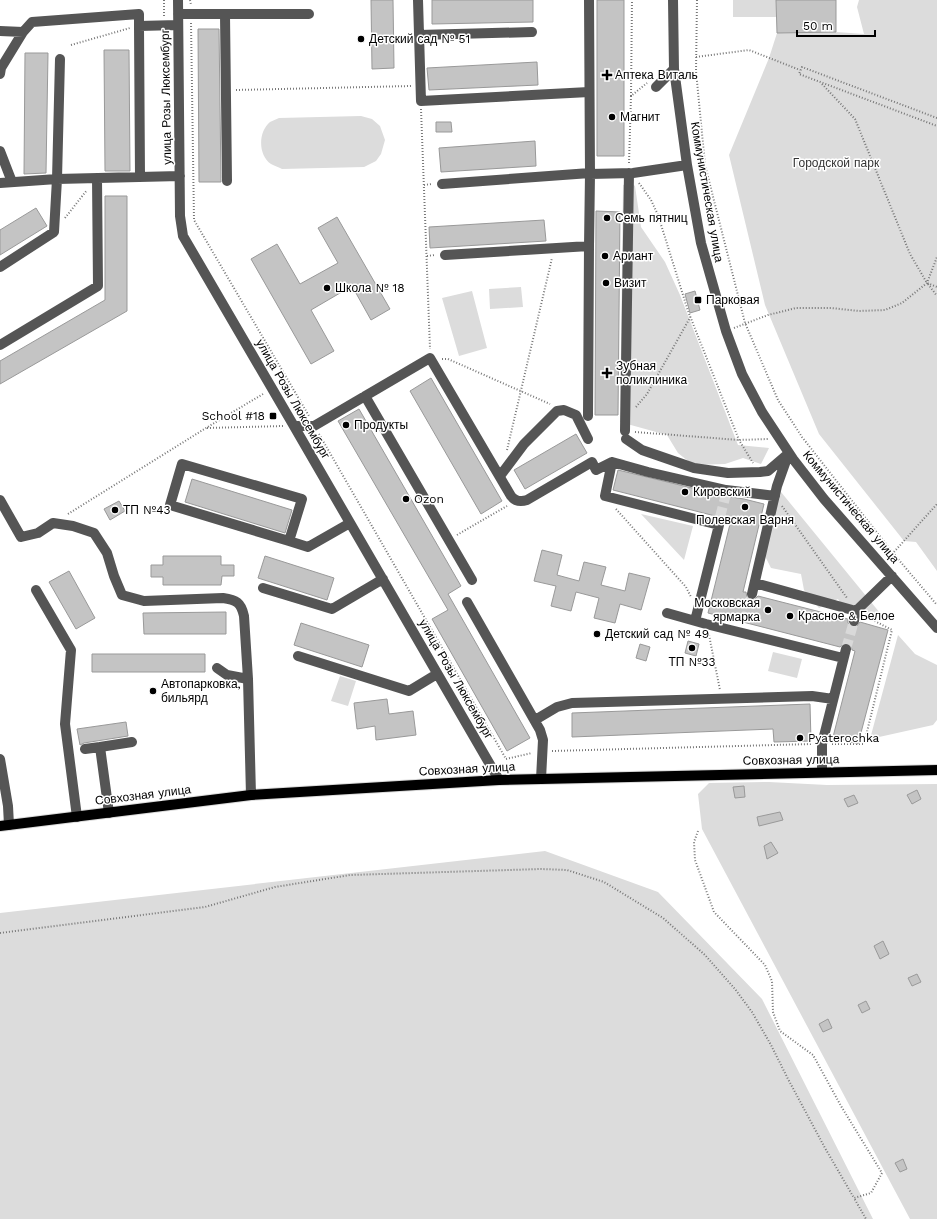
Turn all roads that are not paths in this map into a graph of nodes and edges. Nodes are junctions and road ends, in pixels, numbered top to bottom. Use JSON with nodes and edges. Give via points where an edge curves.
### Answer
{"nodes":[{"id":1,"x":178,"y":0,"type":"edge"},
{"id":2,"x":418,"y":0,"type":"edge"},
{"id":3,"x":589,"y":0,"type":"edge"},
{"id":4,"x":673,"y":0,"type":"edge"},
{"id":5,"x":178,"y":14,"type":"junction"},
{"id":6,"x":309,"y":14,"type":"dead end"},
{"id":7,"x":225,"y":15,"type":"junction"},
{"id":8,"x":178,"y":25,"type":"junction"},
{"id":9,"x":139,"y":26,"type":"junction"},
{"id":10,"x":0,"y":31,"type":"edge"},
{"id":11,"x":23,"y":32,"type":"junction"},
{"id":12,"x":532,"y":32,"type":"dead end"},
{"id":13,"x":419,"y":35,"type":"junction"},
{"id":14,"x":60,"y":60,"type":"dead end"},
{"id":15,"x":674,"y":70,"type":"junction"},
{"id":16,"x":0,"y":74,"type":"edge"},
{"id":17,"x":654,"y":83,"type":"road end"},
{"id":18,"x":589,"y":92,"type":"junction"},
{"id":19,"x":0,"y":151,"type":"edge"},
{"id":20,"x":687,"y":165,"type":"junction"},
{"id":21,"x":629,"y":173,"type":"junction"},
{"id":22,"x":590,"y":174,"type":"junction"},
{"id":23,"x":180,"y":176,"type":"junction"},
{"id":24,"x":140,"y":177,"type":"junction"},
{"id":25,"x":97,"y":178,"type":"junction"},
{"id":26,"x":57,"y":179,"type":"junction"},
{"id":27,"x":227,"y":181,"type":"dead end"},
{"id":28,"x":12,"y":182,"type":"junction"},
{"id":29,"x":0,"y":183,"type":"edge"},
{"id":30,"x":442,"y":184,"type":"dead end"},
{"id":31,"x":589,"y":246,"type":"junction"},
{"id":32,"x":445,"y":255,"type":"dead end"},
{"id":33,"x":0,"y":267,"type":"edge"},
{"id":34,"x":0,"y":346,"type":"edge"},
{"id":35,"x":365,"y":396,"type":"junction"},
{"id":36,"x":588,"y":416,"type":"dead end"},
{"id":37,"x":294,"y":426,"type":"junction"},
{"id":38,"x":588,"y":439,"type":"dead end"},
{"id":39,"x":789,"y":453,"type":"junction"},
{"id":40,"x":612,"y":462,"type":"junction"},
{"id":41,"x":737,"y":473,"type":"junction"},
{"id":42,"x":500,"y":476,"type":"junction"},
{"id":43,"x":726,"y":492,"type":"junction"},
{"id":44,"x":775,"y":496,"type":"junction"},
{"id":45,"x":0,"y":500,"type":"edge"},
{"id":46,"x":350,"y":523,"type":"junction"},
{"id":47,"x":289,"y":541,"type":"junction"},
{"id":48,"x":892,"y":576,"type":"junction"},
{"id":49,"x":383,"y":579,"type":"junction"},
{"id":50,"x":472,"y":580,"type":"dead end"},
{"id":51,"x":755,"y":584,"type":"junction"},
{"id":52,"x":263,"y":588,"type":"dead end"},
{"id":53,"x":36,"y":590,"type":"dead end"},
{"id":54,"x":752,"y":594,"type":"tunnel mouth"},
{"id":55,"x":467,"y":602,"type":"dead end"},
{"id":56,"x":667,"y":613,"type":"dead end"},
{"id":57,"x":696,"y":618,"type":"junction"},
{"id":58,"x":745,"y":622,"type":"tunnel mouth"},
{"id":59,"x":937,"y":628,"type":"edge"},
{"id":60,"x":742,"y":633,"type":"junction"},
{"id":61,"x":298,"y":656,"type":"dead end"},
{"id":62,"x":217,"y":668,"type":"dead end"},
{"id":63,"x":438,"y":674,"type":"junction"},
{"id":64,"x":248,"y":679,"type":"junction"},
{"id":65,"x":832,"y":699,"type":"junction"},
{"id":66,"x":535,"y":720,"type":"junction"},
{"id":67,"x":132,"y":742,"type":"dead end"},
{"id":68,"x":100,"y":747,"type":"junction"},
{"id":69,"x":85,"y":749,"type":"dead end"},
{"id":70,"x":0,"y":759,"type":"edge"},
{"id":71,"x":937,"y":770,"type":"edge"},
{"id":72,"x":822,"y":772,"type":"junction"},
{"id":73,"x":541,"y":779,"type":"junction"},
{"id":74,"x":499,"y":780,"type":"junction"},
{"id":75,"x":250,"y":795,"type":"junction"},
{"id":76,"x":109,"y":813,"type":"junction"},
{"id":77,"x":77,"y":817,"type":"junction"},
{"id":78,"x":4,"y":826,"type":"edge"}],
"edges":[{"from":1,"to":5,"type":"street","name":"улица Розы Люксембург"},
{"from":2,"to":13,"type":"street"},
{"from":3,"to":18,"type":"street"},
{"from":4,"to":15,"type":"street","name":"Коммунистическая улица"},
{"from":5,"to":7,"type":"street"},
{"from":5,"to":8,"type":"street","name":"улица Розы Люксембург"},
{"from":6,"to":7,"type":"street"},
{"from":7,"to":27,"type":"street"},
{"from":8,"to":9,"type":"street"},
{"from":8,"to":23,"type":"street","name":"улица Розы Люксембург"},
{"from":9,"to":11,"type":"street","via":[[139,14],[32,22]]},
{"from":9,"to":24,"type":"street"},
{"from":10,"to":11,"type":"street"},
{"from":11,"to":16,"type":"street","via":[[1,68]]},
{"from":12,"to":13,"type":"street"},
{"from":13,"to":18,"type":"street","via":[[421,102]]},
{"from":14,"to":26,"type":"street"},
{"from":15,"to":17,"type":"street"},
{"from":15,"to":20,"type":"street","name":"Коммунистическая улица"},
{"from":18,"to":22,"type":"street"},
{"from":19,"to":28,"type":"street"},
{"from":20,"to":21,"type":"street"},
{"from":20,"to":39,"type":"street","name":"Коммунистическая улица","via":[[701,243],[726,331],[742,374],[762,412]]},
{"from":21,"to":22,"type":"street"},
{"from":21,"to":41,"type":"street","via":[[625,435],[642,450],[694,468]]},
{"from":22,"to":30,"type":"street"},
{"from":22,"to":31,"type":"street"},
{"from":23,"to":24,"type":"street"},
{"from":23,"to":37,"type":"street","name":"улица Розы Люксембург","via":[[180,222],[183,236]]},
{"from":24,"to":25,"type":"street"},
{"from":25,"to":26,"type":"street"},
{"from":25,"to":34,"type":"street","via":[[98,286]]},
{"from":26,"to":28,"type":"street"},
{"from":26,"to":33,"type":"street","via":[[54,232]]},
{"from":28,"to":29,"type":"street"},
{"from":31,"to":32,"type":"street"},
{"from":31,"to":36,"type":"street"},
{"from":35,"to":37,"type":"street","via":[[314,426]]},
{"from":35,"to":42,"type":"street","via":[[430,358]]},
{"from":35,"to":50,"type":"street"},
{"from":37,"to":46,"type":"street","name":"улица Розы Люксембург"},
{"from":38,"to":42,"type":"street","via":[[576,415],[564,410],[557,411],[524,444]]},
{"from":39,"to":41,"type":"street","via":[[768,470]]},
{"from":39,"to":44,"type":"street"},
{"from":39,"to":48,"type":"street","name":"Коммунистическая улица","via":[[824,499]]},
{"from":40,"to":42,"type":"street","via":[[596,470],[592,462],[527,500],[517,501],[511,496]]},
{"from":40,"to":43,"type":"street"},
{"from":40,"to":57,"type":"street","via":[[605,496],[720,521]]},
{"from":41,"to":43,"type":"street"},
{"from":43,"to":44,"type":"street"},
{"from":44,"to":51,"type":"street"},
{"from":45,"to":64,"type":"street","via":[[21,537],[38,533],[53,524],[72,526],[94,533],[107,552],[122,595],[144,602],[223,598],[239,603],[244,616]]},
{"from":46,"to":47,"type":"street","via":[[308,547]]},
{"from":46,"to":49,"type":"street","name":"улица Розы Люксембург"},
{"from":47,"to":47,"type":"street","via":[[302,499],[182,464],[170,505]]},
{"from":48,"to":51,"type":"street","via":[[855,616]]},
{"from":48,"to":59,"type":"street","name":"Коммунистическая улица"},
{"from":49,"to":52,"type":"street","via":[[332,609]]},
{"from":49,"to":63,"type":"street","name":"улица Розы Люксембург"},
{"from":51,"to":54,"type":"street"},
{"from":53,"to":77,"type":"street","via":[[71,650],[65,724]]},
{"from":55,"to":66,"type":"street"},
{"from":56,"to":57,"type":"street"},
{"from":57,"to":60,"type":"street","via":[[706,624]]},
{"from":58,"to":60,"type":"street"},
{"from":60,"to":65,"type":"street","via":[[845,654]]},
{"from":61,"to":63,"type":"street","via":[[409,690]]},
{"from":62,"to":64,"type":"street","via":[[227,675]]},
{"from":63,"to":74,"type":"street","name":"улица Розы Люксембург"},
{"from":64,"to":75,"type":"street"},
{"from":65,"to":66,"type":"street","via":[[812,696],[566,704]]},
{"from":65,"to":72,"type":"street","via":[[822,744]]},
{"from":66,"to":73,"type":"street","via":[[542,736]]},
{"from":67,"to":68,"type":"street"},
{"from":68,"to":69,"type":"street"},
{"from":68,"to":76,"type":"street"},
{"from":70,"to":78,"type":"street","via":[[8,806]]},
{"from":71,"to":72,"type":"main road","name":"Совхозная улица"},
{"from":72,"to":73,"type":"main road","name":"Совхозная улица"},
{"from":73,"to":74,"type":"main road","name":"Совхозная улица"},
{"from":74,"to":75,"type":"main road","name":"Совхозная улица"},
{"from":75,"to":76,"type":"main road","name":"Совхозная улица"},
{"from":76,"to":77,"type":"main road","name":"Совхозная улица"},
{"from":77,"to":78,"type":"main road","name":"Совхозная улица"}]}
